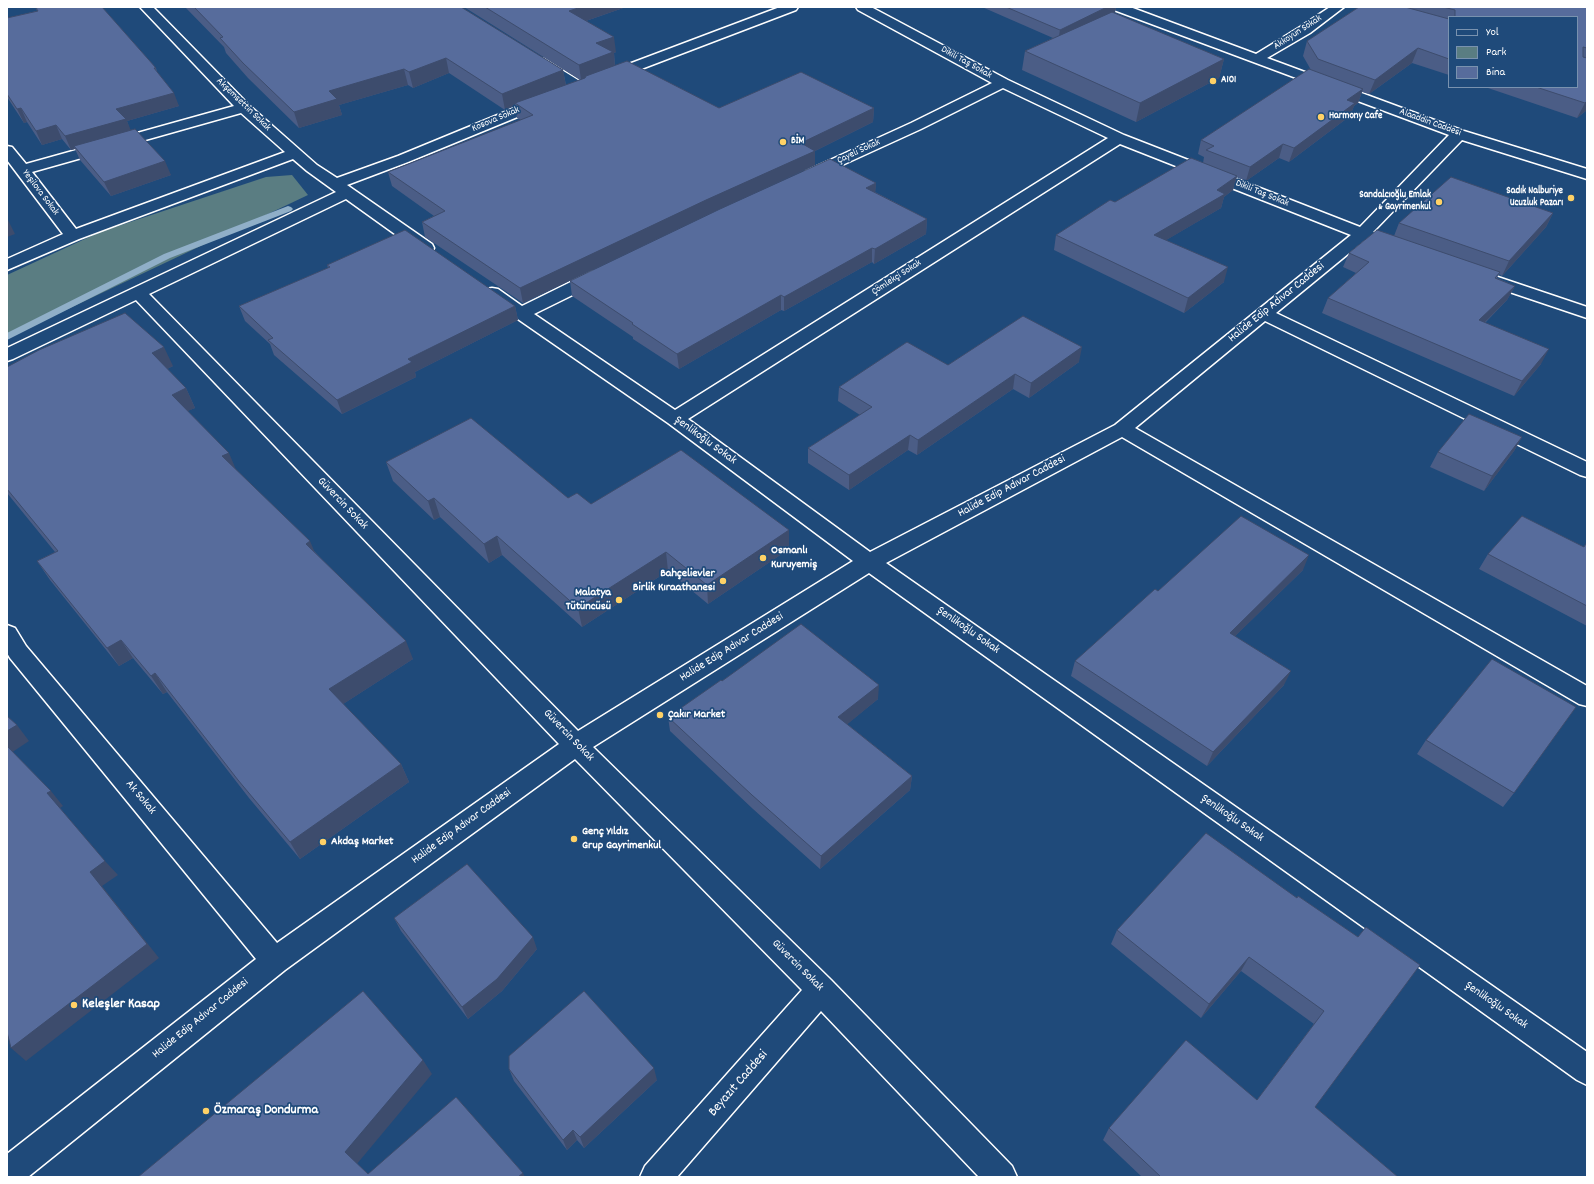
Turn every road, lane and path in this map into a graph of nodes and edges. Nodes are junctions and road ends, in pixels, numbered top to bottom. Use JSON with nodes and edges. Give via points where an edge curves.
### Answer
{"nodes":[{"id":1,"x":146,"y":7,"type":"edge"},
{"id":2,"x":792,"y":7,"type":"edge"},
{"id":3,"x":862,"y":7,"type":"edge"},
{"id":4,"x":1118,"y":7,"type":"edge"},
{"id":5,"x":1338,"y":7,"type":"edge"},
{"id":6,"x":529,"y":56,"type":"edge"},
{"id":7,"x":1258,"y":58,"type":"junction"},
{"id":8,"x":1003,"y":83,"type":"junction"},
{"id":9,"x":581,"y":88,"type":"junction"},
{"id":10,"x":244,"y":108,"type":"junction"},
{"id":11,"x":1459,"y":134,"type":"junction"},
{"id":12,"x":1119,"y":138,"type":"junction"},
{"id":13,"x":8,"y":151,"type":"edge"},
{"id":14,"x":295,"y":153,"type":"junction"},
{"id":15,"x":22,"y":170,"type":"junction"},
{"id":16,"x":1587,"y":174,"type":"edge"},
{"id":17,"x":801,"y":179,"type":"edge"},
{"id":18,"x":341,"y":189,"type":"junction"},
{"id":19,"x":1362,"y":234,"type":"junction"},
{"id":20,"x":73,"y":236,"type":"junction"},
{"id":21,"x":1385,"y":242,"type":"edge"},
{"id":22,"x":444,"y":260,"type":"edge"},
{"id":23,"x":7,"y":265,"type":"edge"},
{"id":24,"x":614,"y":268,"type":"edge"},
{"id":25,"x":1475,"y":274,"type":"edge"},
{"id":26,"x":476,"y":282,"type":"edge"},
{"id":27,"x":138,"y":293,"type":"junction"},
{"id":28,"x":521,"y":313,"type":"junction"},
{"id":29,"x":1264,"y":314,"type":"junction"},
{"id":30,"x":1587,"y":314,"type":"edge"},
{"id":31,"x":7,"y":355,"type":"edge"},
{"id":32,"x":676,"y":419,"type":"junction"},
{"id":33,"x":1122,"y":429,"type":"junction"},
{"id":34,"x":1587,"y":470,"type":"edge"},
{"id":35,"x":869,"y":562,"type":"junction"},
{"id":36,"x":11,"y":648,"type":"edge"},
{"id":37,"x":1587,"y":697,"type":"edge"},
{"id":38,"x":576,"y":745,"type":"junction"},
{"id":39,"x":274,"y":961,"type":"junction"},
{"id":40,"x":821,"y":990,"type":"junction"},
{"id":41,"x":1587,"y":1070,"type":"edge"},
{"id":42,"x":7,"y":1174,"type":"edge"},
{"id":43,"x":656,"y":1177,"type":"edge"},
{"id":44,"x":1001,"y":1177,"type":"edge"}],
"edges":[{"from":1,"to":10,"type":"street","name":"Akşemsettin Sokak"},
{"from":2,"to":9,"type":"street","name":"Kosova Sokak"},
{"from":3,"to":8,"type":"street","name":"Dikili Taş Sokak"},
{"from":4,"to":7,"type":"street","name":"Alaaddin Caddesi"},
{"from":5,"to":7,"type":"street","name":"Akkoyun Sokak"},
{"from":6,"to":9,"type":"street"},
{"from":7,"to":11,"type":"street","name":"Alaaddin Caddesi"},
{"from":8,"to":12,"type":"street","name":"Dikili Taş Sokak"},
{"from":8,"to":17,"type":"street","name":"Çayeli Sokak"},
{"from":9,"to":18,"type":"street","name":"Kosova Sokak","via":[[522,109],[403,159]]},
{"from":10,"to":14,"type":"street","name":"Akşemsettin Sokak"},
{"from":10,"to":15,"type":"street"},
{"from":11,"to":16,"type":"street","name":"Alaaddin Caddesi"},
{"from":11,"to":19,"type":"street","name":"Halide Edip Adıvar Caddesi"},
{"from":12,"to":19,"type":"street","name":"Dikili Taş Sokak"},
{"from":12,"to":32,"type":"street","name":"Çömlekçi Sokak"},
{"from":13,"to":15,"type":"street","name":"Yeşilova Sokak"},
{"from":14,"to":18,"type":"street","name":"Akşemsettin Sokak"},
{"from":14,"to":20,"type":"street"},
{"from":15,"to":20,"type":"street","name":"Yeşilova Sokak"},
{"from":18,"to":22,"type":"street"},
{"from":18,"to":27,"type":"street","name":"Kosova Sokak"},
{"from":19,"to":21,"type":"street","name":"Dikili Taş Sokak"},
{"from":19,"to":29,"type":"street","name":"Halide Edip Adıvar Caddesi"},
{"from":20,"to":23,"type":"street"},
{"from":24,"to":28,"type":"street"},
{"from":25,"to":30,"type":"street"},
{"from":26,"to":28,"type":"street","name":"Şenlikoğlu Sokak"},
{"from":27,"to":31,"type":"street","name":"Kosova Sokak"},
{"from":27,"to":38,"type":"street","name":"Güvercin Sokak"},
{"from":28,"to":32,"type":"street","name":"Şenlikoğlu Sokak"},
{"from":29,"to":33,"type":"street","name":"Halide Edip Adıvar Caddesi"},
{"from":29,"to":34,"type":"street"},
{"from":32,"to":35,"type":"street","name":"Şenlikoğlu Sokak"},
{"from":33,"to":35,"type":"street","name":"Halide Edip Adıvar Caddesi"},
{"from":33,"to":37,"type":"street"},
{"from":35,"to":38,"type":"street","name":"Halide Edip Adıvar Caddesi"},
{"from":35,"to":41,"type":"street","name":"Şenlikoğlu Sokak"},
{"from":36,"to":39,"type":"street","name":"Ak Sokak"},
{"from":38,"to":39,"type":"street","name":"Halide Edip Adıvar Caddesi"},
{"from":38,"to":40,"type":"street","name":"Güvercin Sokak"},
{"from":39,"to":42,"type":"street","name":"Halide Edip Adıvar Caddesi"},
{"from":40,"to":43,"type":"street","name":"Beyazıt Caddesi"},
{"from":40,"to":44,"type":"street","name":"Güvercin Sokak"}]}
